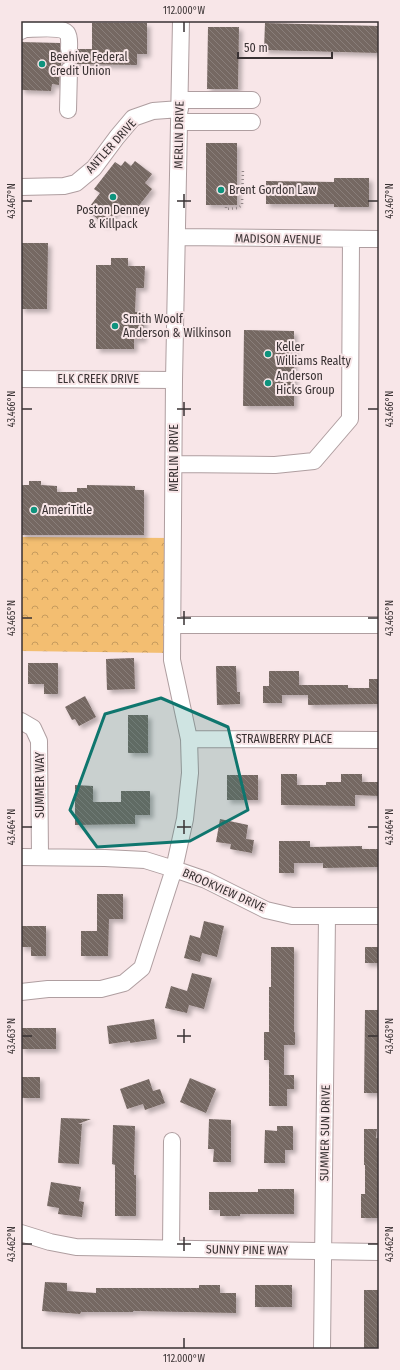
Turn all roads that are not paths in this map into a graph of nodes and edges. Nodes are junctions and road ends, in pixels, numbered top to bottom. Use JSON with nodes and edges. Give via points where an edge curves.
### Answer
{"nodes":[{"id":1,"x":181,"y":21,"type":"edge"},
{"id":2,"x":21,"y":31,"type":"edge"},
{"id":3,"x":69,"y":49,"type":"tunnel mouth"},
{"id":4,"x":69,"y":70,"type":"tunnel mouth"},
{"id":5,"x":252,"y":100,"type":"dead end"},
{"id":6,"x":68,"y":110,"type":"dead end"},
{"id":7,"x":180,"y":110,"type":"junction"},
{"id":8,"x":252,"y":122,"type":"dead end"},
{"id":9,"x":21,"y":187,"type":"edge"},
{"id":10,"x":178,"y":238,"type":"junction"},
{"id":11,"x":351,"y":239,"type":"junction"},
{"id":12,"x":379,"y":239,"type":"edge"},
{"id":13,"x":21,"y":378,"type":"edge"},
{"id":14,"x":174,"y":380,"type":"junction"},
{"id":15,"x":174,"y":464,"type":"junction"},
{"id":16,"x":172,"y":625,"type":"junction"},
{"id":17,"x":379,"y":625,"type":"edge"},
{"id":18,"x":21,"y":721,"type":"edge"},
{"id":19,"x":189,"y":739,"type":"junction"},
{"id":20,"x":379,"y":740,"type":"edge"},
{"id":21,"x":21,"y":857,"type":"edge"},
{"id":22,"x":40,"y":857,"type":"junction"},
{"id":23,"x":174,"y":869,"type":"junction"},
{"id":24,"x":327,"y":916,"type":"junction"},
{"id":25,"x":379,"y":916,"type":"edge"},
{"id":26,"x":21,"y":992,"type":"edge"},
{"id":27,"x":172,"y":1141,"type":"dead end"},
{"id":28,"x":21,"y":1233,"type":"edge"},
{"id":29,"x":171,"y":1248,"type":"junction"},
{"id":30,"x":323,"y":1252,"type":"junction"},
{"id":31,"x":379,"y":1252,"type":"edge"},
{"id":32,"x":322,"y":1349,"type":"edge"}],
"edges":[{"from":1,"to":7,"type":"street","name":"MERLIN DRIVE"},
{"from":2,"to":3,"type":"street","via":[[26,28],[61,29],[67,33]]},
{"from":4,"to":6,"type":"street"},
{"from":5,"to":7,"type":"street"},
{"from":7,"to":8,"type":"street"},
{"from":7,"to":9,"type":"street","name":"ANTLER DRIVE","via":[[153,111],[133,118],[94,168],[76,183],[64,186]]},
{"from":7,"to":10,"type":"street","name":"MERLIN DRIVE"},
{"from":10,"to":11,"type":"street","name":"MADISON AVENUE"},
{"from":10,"to":14,"type":"street","name":"MERLIN DRIVE"},
{"from":11,"to":12,"type":"street","name":"MADISON AVENUE"},
{"from":11,"to":15,"type":"street","via":[[350,419],[314,461],[275,465]]},
{"from":13,"to":14,"type":"street","name":"ELK CREEK DRIVE"},
{"from":14,"to":15,"type":"street","name":"MERLIN DRIVE"},
{"from":15,"to":16,"type":"street","name":"MERLIN DRIVE"},
{"from":16,"to":17,"type":"street"},
{"from":16,"to":19,"type":"street","name":"MERLIN DRIVE","via":[[172,660]]},
{"from":18,"to":22,"type":"street","name":"SUMMER WAY","via":[[33,728],[39,740]]},
{"from":19,"to":20,"type":"street","name":"STRAWBERRY PLACE"},
{"from":19,"to":23,"type":"street","name":"MERLIN DRIVE","via":[[190,773],[185,819]]},
{"from":21,"to":22,"type":"street","name":"BROOKVIEW DRIVE"},
{"from":22,"to":23,"type":"street","name":"BROOKVIEW DRIVE","via":[[145,860]]},
{"from":23,"to":24,"type":"street","name":"BROOKVIEW DRIVE","via":[[206,880],[266,910],[292,916]]},
{"from":23,"to":26,"type":"street","name":"MERLIN DRIVE","via":[[142,968],[124,983],[102,989]]},
{"from":24,"to":25,"type":"street","name":"BROOKVIEW DRIVE"},
{"from":24,"to":30,"type":"street","name":"SUMMER SUN DRIVE"},
{"from":27,"to":29,"type":"street"},
{"from":28,"to":29,"type":"street","name":"SUNNY PINE WAY","via":[[76,1247]]},
{"from":29,"to":30,"type":"street","name":"SUNNY PINE WAY"},
{"from":30,"to":31,"type":"street","name":"SUNNY PINE WAY"},
{"from":30,"to":32,"type":"street","name":"SUMMER SUN DRIVE"}]}
